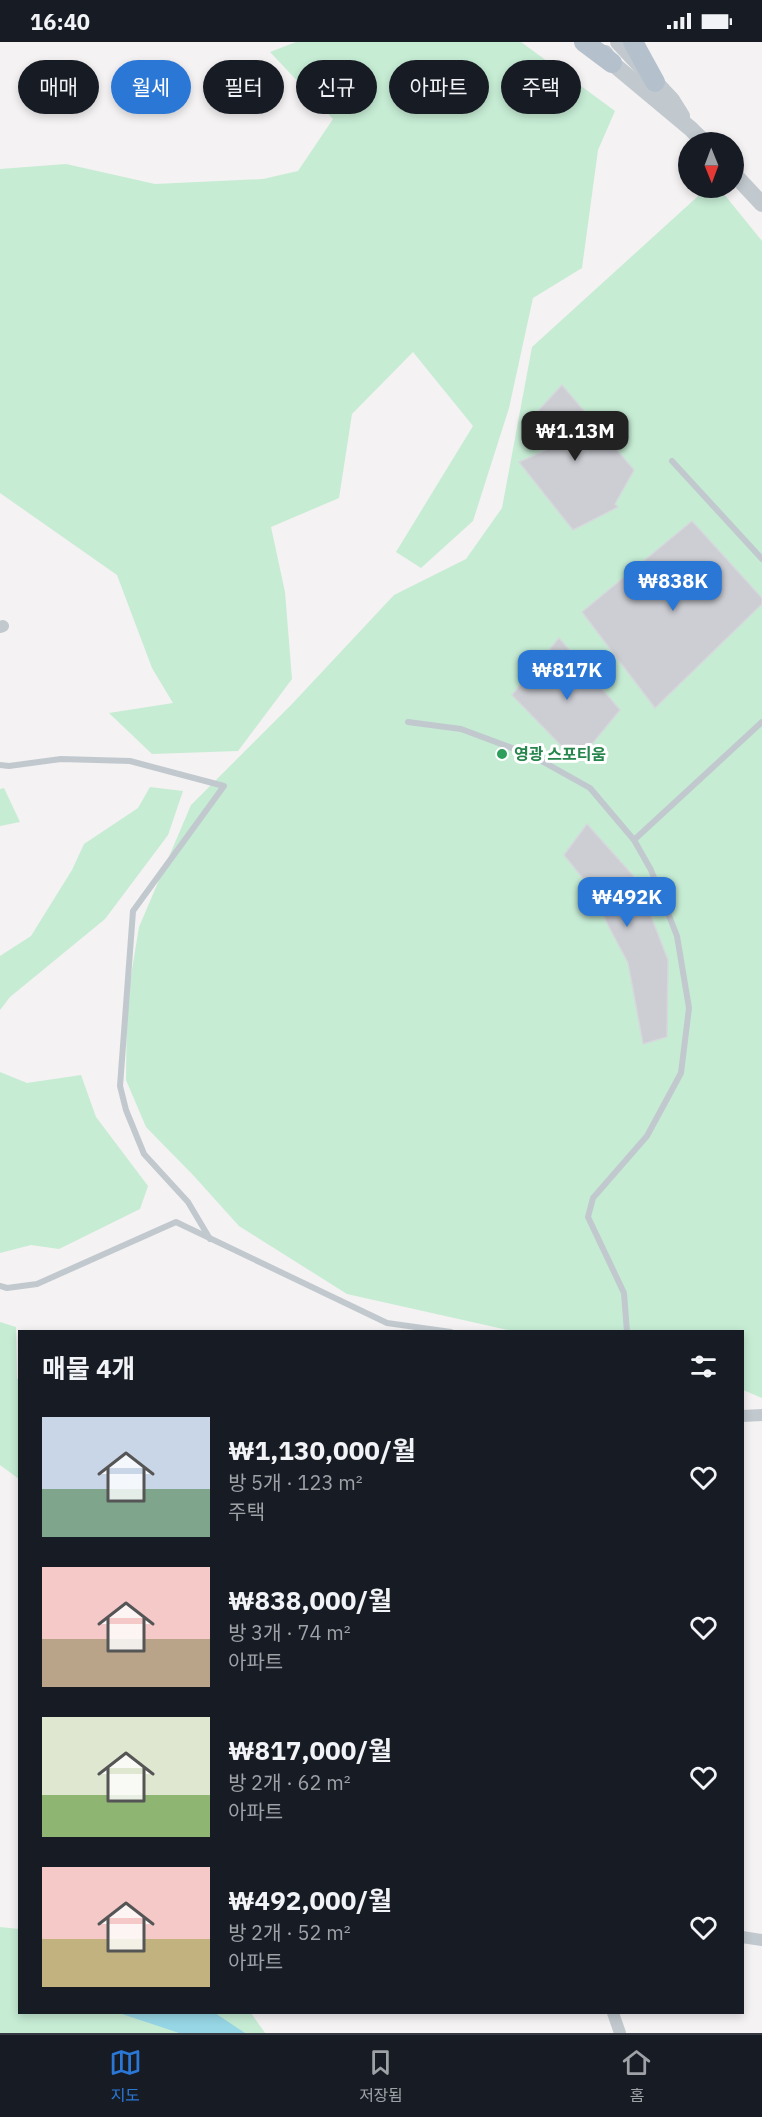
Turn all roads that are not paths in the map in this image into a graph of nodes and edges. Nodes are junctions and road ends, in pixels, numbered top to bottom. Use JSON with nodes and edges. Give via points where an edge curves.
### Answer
{"nodes":[{"id":1,"x":584,"y":42,"type":"edge"},
{"id":2,"x":598,"y":42,"type":"edge"},
{"id":3,"x":618,"y":42,"type":"edge"},
{"id":4,"x":633,"y":42,"type":"edge"},
{"id":5,"x":612,"y":63,"type":"junction"},
{"id":6,"x":655,"y":82,"type":"junction"},
{"id":7,"x":691,"y":129,"type":"junction"},
{"id":8,"x":694,"y":132,"type":"edge"},
{"id":9,"x":744,"y":185,"type":"edge"},
{"id":10,"x":762,"y":204,"type":"edge"},
{"id":11,"x":672,"y":461,"type":"dead end"},
{"id":12,"x":762,"y":559,"type":"edge"},
{"id":13,"x":408,"y":722,"type":"dead end"},
{"id":14,"x":762,"y":722,"type":"edge"},
{"id":15,"x":0,"y":765,"type":"edge"},
{"id":16,"x":634,"y":840,"type":"junction"},
{"id":17,"x":210,"y":1239,"type":"junction"},
{"id":18,"x":0,"y":1286,"type":"edge"},
{"id":19,"x":437,"y":1330,"type":"edge"},
{"id":20,"x":627,"y":1330,"type":"edge"},
{"id":21,"x":744,"y":1410,"type":"edge"},
{"id":22,"x":759,"y":1415,"type":"edge"},
{"id":23,"x":744,"y":1416,"type":"edge"},
{"id":24,"x":744,"y":1937,"type":"edge"},
{"id":25,"x":762,"y":1940,"type":"edge"},
{"id":26,"x":613,"y":2014,"type":"edge"},
{"id":27,"x":620,"y":2033,"type":"edge"}],
"edges":[{"from":1,"to":5,"type":"main road"},
{"from":2,"to":5,"type":"street"},
{"from":3,"to":6,"type":"street"},
{"from":4,"to":6,"type":"main road"},
{"from":5,"to":7,"type":"street"},
{"from":6,"to":7,"type":"street"},
{"from":7,"to":8,"type":"street"},
{"from":9,"to":10,"type":"street"},
{"from":11,"to":12,"type":"lane"},
{"from":13,"to":16,"type":"lane","via":[[461,729],[531,755],[590,788]]},
{"from":14,"to":16,"type":"lane"},
{"from":15,"to":17,"type":"lane","via":[[61,759],[130,761],[224,786],[133,911],[120,1086],[144,1154],[188,1202]]},
{"from":16,"to":20,"type":"lane","via":[[651,870],[677,936],[689,1008],[681,1073],[647,1136],[593,1198],[588,1217],[624,1293]]},
{"from":17,"to":18,"type":"lane","via":[[176,1222],[37,1284]]},
{"from":17,"to":19,"type":"lane","via":[[387,1323]]},
{"from":21,"to":22,"type":"lane"},
{"from":22,"to":23,"type":"street"},
{"from":24,"to":25,"type":"street"},
{"from":26,"to":27,"type":"street"}]}
